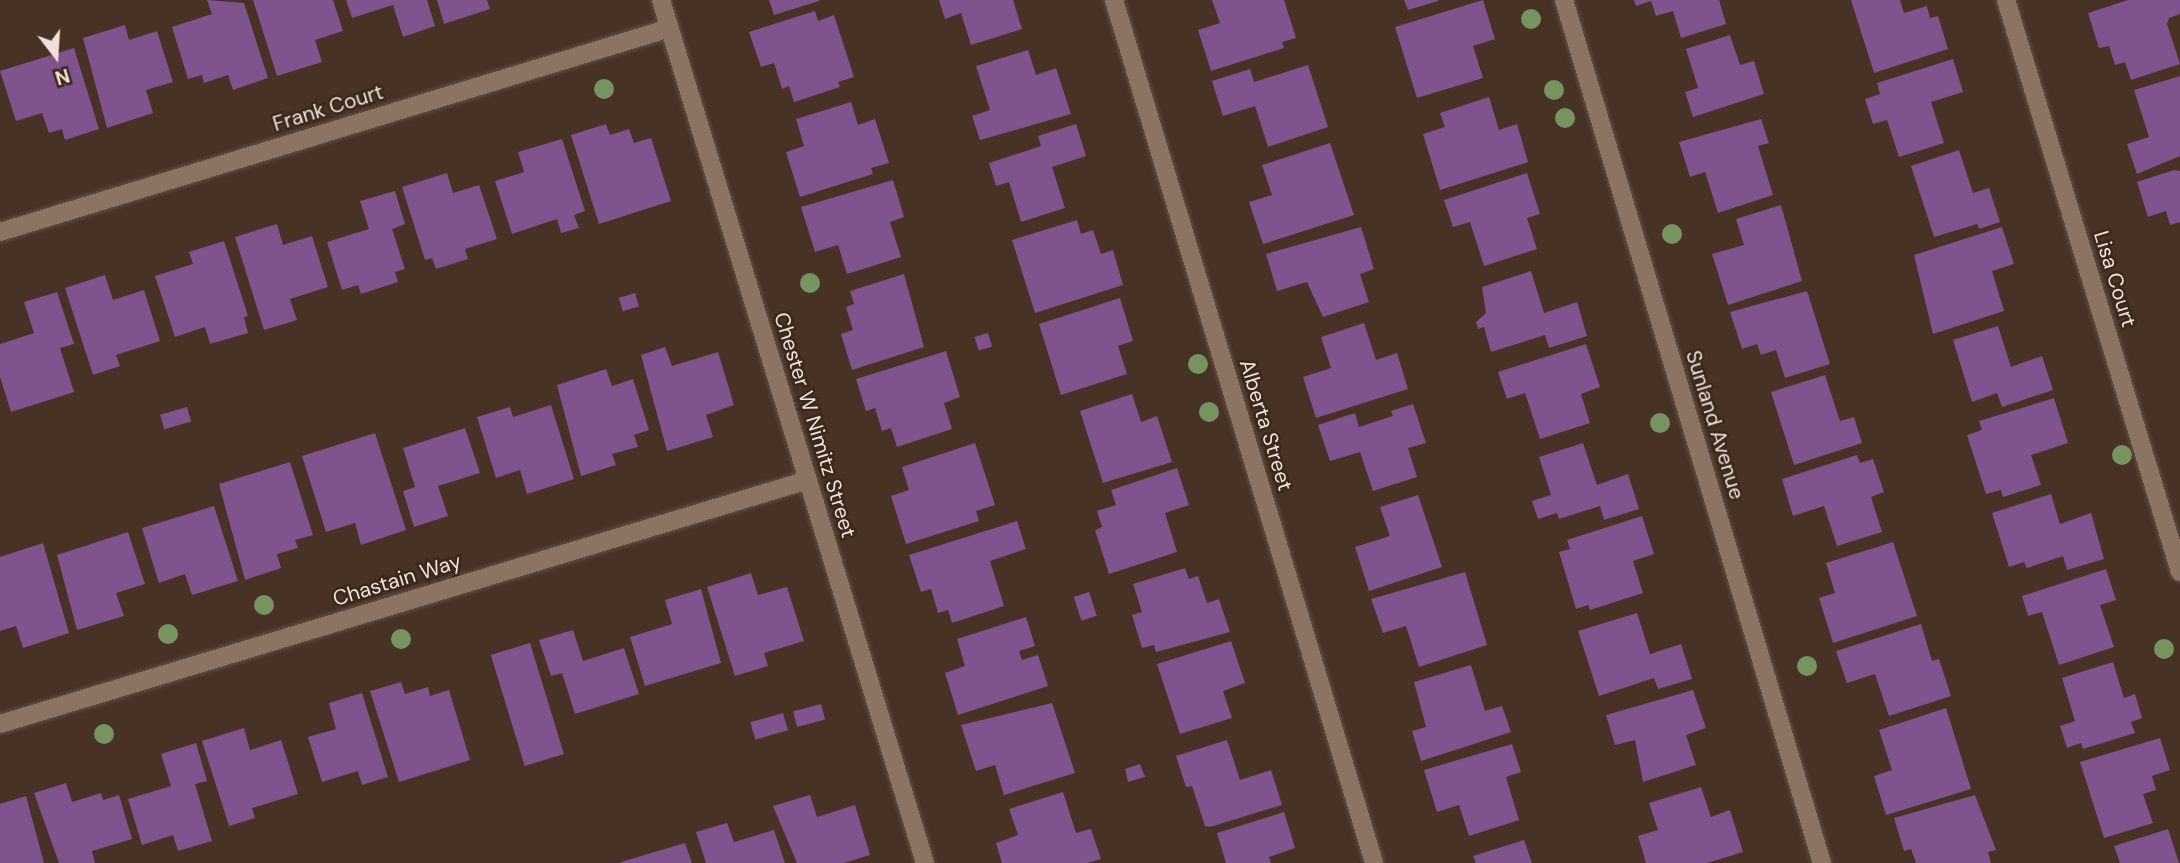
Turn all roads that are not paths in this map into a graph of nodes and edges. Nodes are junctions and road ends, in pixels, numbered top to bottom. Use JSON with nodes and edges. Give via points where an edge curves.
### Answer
{"nodes":[{"id":1,"x":661,"y":0,"type":"edge"},
{"id":2,"x":1114,"y":0,"type":"edge"},
{"id":3,"x":1564,"y":0,"type":"edge"},
{"id":4,"x":2006,"y":0,"type":"edge"},
{"id":5,"x":670,"y":28,"type":"junction"},
{"id":6,"x":0,"y":232,"type":"edge"},
{"id":7,"x":807,"y":480,"type":"junction"},
{"id":8,"x":2180,"y":572,"type":"edge"},
{"id":9,"x":0,"y":724,"type":"edge"},
{"id":10,"x":925,"y":863,"type":"edge"},
{"id":11,"x":1374,"y":863,"type":"edge"},
{"id":12,"x":1822,"y":863,"type":"edge"}],
"edges":[{"from":1,"to":5,"type":"street","name":"Chester W Nimitz Street"},
{"from":2,"to":11,"type":"street","name":"Alberta Street"},
{"from":3,"to":12,"type":"street","name":"Sunland Avenue"},
{"from":4,"to":8,"type":"street","name":"Lisa Court"},
{"from":5,"to":6,"type":"street","name":"Frank Court"},
{"from":5,"to":7,"type":"street","name":"Chester W Nimitz Street"},
{"from":7,"to":9,"type":"street","name":"Chastain Way"},
{"from":7,"to":10,"type":"street","name":"Chester W Nimitz Street"}]}
